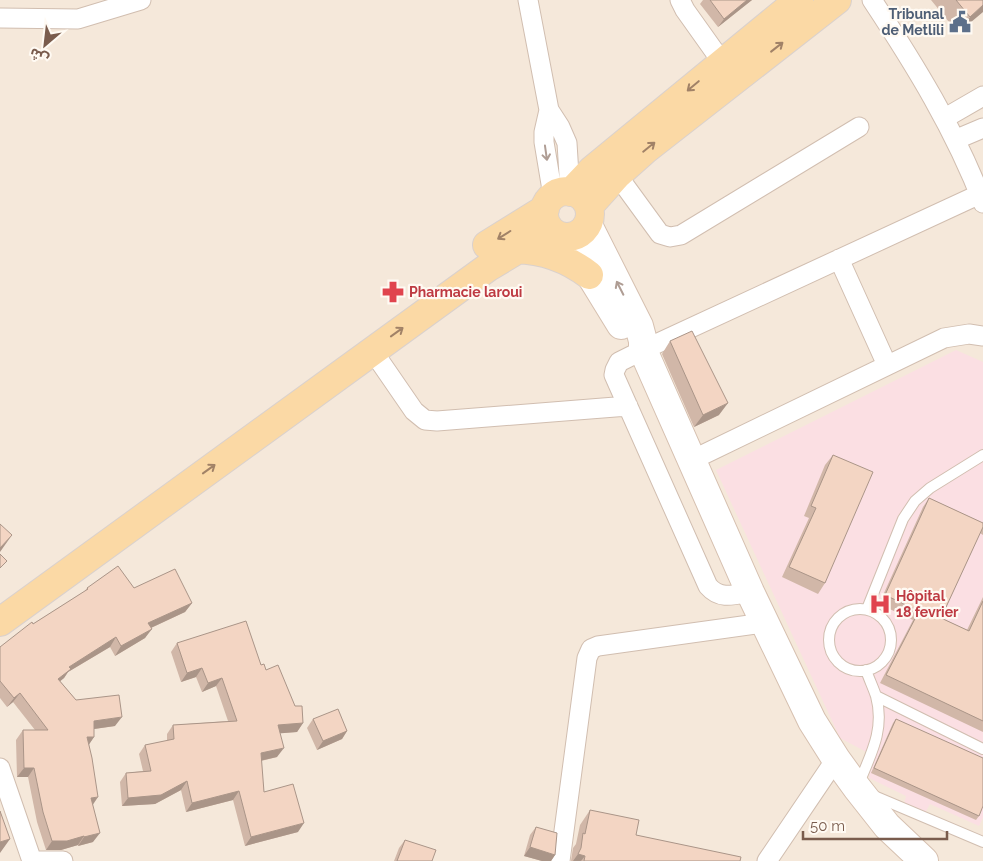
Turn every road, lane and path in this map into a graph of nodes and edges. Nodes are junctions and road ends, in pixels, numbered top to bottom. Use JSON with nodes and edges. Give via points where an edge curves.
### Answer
{"nodes":[{"id":1,"x":141,"y":0,"type":"edge"},
{"id":2,"x":528,"y":0,"type":"edge"},
{"id":3,"x":680,"y":0,"type":"edge"},
{"id":4,"x":798,"y":0,"type":"edge"},
{"id":5,"x":837,"y":0,"type":"edge"},
{"id":6,"x":872,"y":0,"type":"edge"},
{"id":7,"x":0,"y":18,"type":"edge"},
{"id":8,"x":722,"y":62,"type":"junction"},
{"id":9,"x":983,"y":96,"type":"edge"},
{"id":10,"x":945,"y":118,"type":"junction"},
{"id":11,"x":859,"y":127,"type":"dead end"},
{"id":12,"x":983,"y":128,"type":"edge"},
{"id":13,"x":956,"y":139,"type":"junction"},
{"id":14,"x":617,"y":175,"type":"junction"},
{"id":15,"x":981,"y":198,"type":"edge"},
{"id":16,"x":567,"y":211,"type":"junction"},
{"id":17,"x":516,"y":249,"type":"junction"},
{"id":18,"x":839,"y":258,"type":"junction"},
{"id":19,"x":589,"y":275,"type":"junction"},
{"id":20,"x":983,"y":336,"type":"edge"},
{"id":21,"x":372,"y":350,"type":"junction"},
{"id":22,"x":643,"y":350,"type":"junction"},
{"id":23,"x":887,"y":365,"type":"junction"},
{"id":24,"x":628,"y":406,"type":"junction"},
{"id":25,"x":983,"y":455,"type":"edge"},
{"id":26,"x":692,"y":460,"type":"junction"},
{"id":27,"x":750,"y":592,"type":"junction"},
{"id":28,"x":0,"y":604,"type":"edge"},
{"id":29,"x":866,"y":609,"type":"junction"},
{"id":30,"x":0,"y":622,"type":"edge"},
{"id":31,"x":764,"y":623,"type":"junction"},
{"id":32,"x":866,"y":670,"type":"junction"},
{"id":33,"x":876,"y":696,"type":"junction"},
{"id":34,"x":983,"y":749,"type":"edge"},
{"id":35,"x":836,"y":759,"type":"junction"},
{"id":36,"x":0,"y":768,"type":"edge"},
{"id":37,"x":857,"y":788,"type":"junction"},
{"id":38,"x":983,"y":842,"type":"edge"},
{"id":39,"x":33,"y":861,"type":"edge"},
{"id":40,"x":63,"y":861,"type":"edge"},
{"id":41,"x":560,"y":861,"type":"edge"},
{"id":42,"x":767,"y":861,"type":"edge"},
{"id":43,"x":924,"y":861,"type":"edge"}],
"edges":[{"from":1,"to":7,"type":"street","via":[[78,19]]},
{"from":2,"to":16,"type":"street","via":[[549,110],[567,143]]},
{"from":3,"to":8,"type":"street"},
{"from":4,"to":8,"type":"main road"},
{"from":14,"to":5,"type":"main road","one_way":true},
{"from":6,"to":10,"type":"street"},
{"from":8,"to":16,"type":"main road","one_way":true,"via":[[592,170]]},
{"from":9,"to":10,"type":"street"},
{"from":10,"to":13,"type":"street"},
{"from":11,"to":14,"type":"street","via":[[681,235],[670,237],[660,234]]},
{"from":12,"to":13,"type":"street"},
{"from":13,"to":15,"type":"street"},
{"from":14,"to":16,"type":"main road"},
{"from":15,"to":18,"type":"street"},
{"from":16,"to":17,"type":"main road"},
{"from":16,"to":19,"type":"main road"},
{"from":22,"to":16,"type":"main road","one_way":true,"via":[[639,326]]},
{"from":16,"to":28,"type":"main road","one_way":true,"via":[[478,251]]},
{"from":17,"to":19,"type":"main road","via":[[555,256]]},
{"from":21,"to":17,"type":"main road","one_way":true},
{"from":18,"to":22,"type":"street"},
{"from":18,"to":23,"type":"street"},
{"from":19,"to":22,"type":"main road","via":[[626,334]]},
{"from":20,"to":23,"type":"street","via":[[969,334],[944,338]]},
{"from":21,"to":24,"type":"street","via":[[414,411],[425,420]]},
{"from":30,"to":21,"type":"main road","one_way":true},
{"from":22,"to":24,"type":"street","via":[[619,362],[615,370],[614,375]]},
{"from":22,"to":26,"type":"main road"},
{"from":23,"to":26,"type":"street"},
{"from":24,"to":27,"type":"street","via":[[708,586],[727,597]]},
{"from":25,"to":29,"type":"lane","via":[[915,501],[903,519]]},
{"from":26,"to":27,"type":"main road"},
{"from":27,"to":31,"type":"main road"},
{"from":29,"to":32,"type":"lane","via":[[878,614],[886,623],[890,646],[877,666]]},
{"from":29,"to":32,"type":"lane","via":[[843,613],[829,633],[834,657],[853,670]]},
{"from":31,"to":35,"type":"main road","via":[[812,721]]},
{"from":31,"to":41,"type":"street","via":[[591,649],[587,658]]},
{"from":32,"to":33,"type":"lane"},
{"from":33,"to":34,"type":"lane"},
{"from":33,"to":37,"type":"lane","via":[[879,729]]},
{"from":35,"to":37,"type":"main road"},
{"from":35,"to":42,"type":"street"},
{"from":36,"to":39,"type":"street"},
{"from":37,"to":38,"type":"lane"},
{"from":37,"to":43,"type":"main road","via":[[887,826]]},
{"from":39,"to":40,"type":"street"}]}
